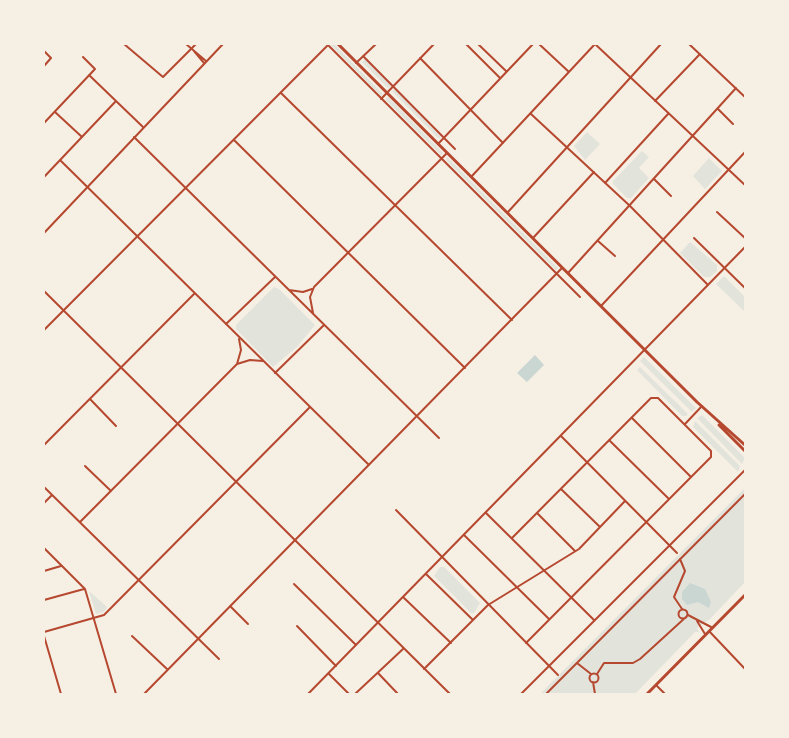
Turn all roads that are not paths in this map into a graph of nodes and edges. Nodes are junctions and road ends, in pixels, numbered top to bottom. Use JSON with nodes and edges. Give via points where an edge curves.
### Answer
{"nodes":[{"id":1,"x":124,"y":44,"type":"edge"},
{"id":2,"x":186,"y":44,"type":"edge"},
{"id":3,"x":196,"y":44,"type":"edge"},
{"id":4,"x":223,"y":44,"type":"edge"},
{"id":5,"x":328,"y":44,"type":"edge"},
{"id":6,"x":338,"y":44,"type":"edge"},
{"id":7,"x":376,"y":44,"type":"edge"},
{"id":8,"x":434,"y":44,"type":"edge"},
{"id":9,"x":466,"y":44,"type":"edge"},
{"id":10,"x":478,"y":44,"type":"edge"},
{"id":11,"x":533,"y":44,"type":"edge"},
{"id":12,"x":539,"y":44,"type":"edge"},
{"id":13,"x":595,"y":44,"type":"edge"},
{"id":14,"x":661,"y":44,"type":"edge"},
{"id":15,"x":689,"y":44,"type":"edge"},
{"id":16,"x":193,"y":50,"type":"junction"},
{"id":17,"x":44,"y":51,"type":"edge"},
{"id":18,"x":700,"y":54,"type":"junction"},
{"id":19,"x":363,"y":56,"type":"junction"},
{"id":20,"x":82,"y":57,"type":"dead end"},
{"id":21,"x":420,"y":58,"type":"junction"},
{"id":22,"x":205,"y":62,"type":"junction"},
{"id":23,"x":357,"y":63,"type":"junction"},
{"id":24,"x":44,"y":66,"type":"edge"},
{"id":25,"x":506,"y":72,"type":"junction"},
{"id":26,"x":569,"y":72,"type":"junction"},
{"id":27,"x":89,"y":75,"type":"junction"},
{"id":28,"x":500,"y":78,"type":"junction"},
{"id":29,"x":630,"y":78,"type":"junction"},
{"id":30,"x":393,"y":86,"type":"junction"},
{"id":31,"x":736,"y":88,"type":"junction"},
{"id":32,"x":281,"y":93,"type":"junction"},
{"id":33,"x":386,"y":93,"type":"junction"},
{"id":34,"x":746,"y":98,"type":"edge"},
{"id":35,"x":381,"y":99,"type":"junction"},
{"id":36,"x":116,"y":101,"type":"junction"},
{"id":37,"x":655,"y":101,"type":"junction"},
{"id":38,"x":718,"y":109,"type":"junction"},
{"id":39,"x":471,"y":110,"type":"junction"},
{"id":40,"x":54,"y":111,"type":"junction"},
{"id":41,"x":531,"y":114,"type":"junction"},
{"id":42,"x":668,"y":114,"type":"junction"},
{"id":43,"x":44,"y":123,"type":"edge"},
{"id":44,"x":733,"y":124,"type":"dead end"},
{"id":45,"x":143,"y":127,"type":"junction"},
{"id":46,"x":82,"y":137,"type":"junction"},
{"id":47,"x":134,"y":137,"type":"junction"},
{"id":48,"x":693,"y":137,"type":"junction"},
{"id":49,"x":444,"y":138,"type":"junction"},
{"id":50,"x":234,"y":140,"type":"junction"},
{"id":51,"x":503,"y":143,"type":"junction"},
{"id":52,"x":438,"y":144,"type":"junction"},
{"id":53,"x":567,"y":148,"type":"junction"},
{"id":54,"x":455,"y":149,"type":"dead end"},
{"id":55,"x":746,"y":151,"type":"edge"},
{"id":56,"x":447,"y":153,"type":"junction"},
{"id":57,"x":441,"y":159,"type":"junction"},
{"id":58,"x":60,"y":160,"type":"junction"},
{"id":59,"x":728,"y":170,"type":"junction"},
{"id":60,"x":594,"y":172,"type":"junction"},
{"id":61,"x":44,"y":177,"type":"edge"},
{"id":62,"x":471,"y":177,"type":"junction"},
{"id":63,"x":654,"y":179,"type":"junction"},
{"id":64,"x":605,"y":183,"type":"junction"},
{"id":65,"x":746,"y":186,"type":"edge"},
{"id":66,"x":87,"y":187,"type":"junction"},
{"id":67,"x":186,"y":188,"type":"junction"},
{"id":68,"x":671,"y":196,"type":"dead end"},
{"id":69,"x":395,"y":205,"type":"junction"},
{"id":70,"x":630,"y":206,"type":"junction"},
{"id":71,"x":717,"y":212,"type":"dead end"},
{"id":72,"x":507,"y":213,"type":"junction"},
{"id":73,"x":44,"y":233,"type":"edge"},
{"id":74,"x":137,"y":237,"type":"junction"},
{"id":75,"x":533,"y":238,"type":"junction"},
{"id":76,"x":694,"y":238,"type":"dead end"},
{"id":77,"x":664,"y":240,"type":"junction"},
{"id":78,"x":746,"y":240,"type":"edge"},
{"id":79,"x":598,"y":241,"type":"junction"},
{"id":80,"x":746,"y":246,"type":"edge"},
{"id":81,"x":348,"y":252,"type":"junction"},
{"id":82,"x":615,"y":256,"type":"dead end"},
{"id":83,"x":562,"y":268,"type":"junction"},
{"id":84,"x":724,"y":268,"type":"junction"},
{"id":85,"x":568,"y":273,"type":"junction"},
{"id":86,"x":557,"y":274,"type":"junction"},
{"id":87,"x":275,"y":277,"type":"junction"},
{"id":88,"x":708,"y":285,"type":"junction"},
{"id":89,"x":314,"y":287,"type":"junction"},
{"id":90,"x":288,"y":289,"type":"junction"},
{"id":91,"x":746,"y":290,"type":"edge"},
{"id":92,"x":44,"y":291,"type":"edge"},
{"id":93,"x":195,"y":294,"type":"junction"},
{"id":94,"x":580,"y":297,"type":"dead end"},
{"id":95,"x":601,"y":306,"type":"junction"},
{"id":96,"x":63,"y":311,"type":"junction"},
{"id":97,"x":314,"y":315,"type":"junction"},
{"id":98,"x":512,"y":321,"type":"junction"},
{"id":99,"x":226,"y":324,"type":"junction"},
{"id":100,"x":324,"y":325,"type":"junction"},
{"id":101,"x":44,"y":330,"type":"edge"},
{"id":102,"x":238,"y":336,"type":"junction"},
{"id":103,"x":645,"y":350,"type":"junction"},
{"id":104,"x":263,"y":361,"type":"junction"},
{"id":105,"x":237,"y":364,"type":"junction"},
{"id":106,"x":120,"y":368,"type":"junction"},
{"id":107,"x":466,"y":368,"type":"junction"},
{"id":108,"x":275,"y":373,"type":"junction"},
{"id":109,"x":90,"y":399,"type":"junction"},
{"id":110,"x":702,"y":406,"type":"junction"},
{"id":111,"x":309,"y":407,"type":"junction"},
{"id":112,"x":706,"y":410,"type":"junction"},
{"id":113,"x":417,"y":417,"type":"junction"},
{"id":114,"x":632,"y":418,"type":"junction"},
{"id":115,"x":684,"y":424,"type":"junction"},
{"id":116,"x":177,"y":425,"type":"junction"},
{"id":117,"x":116,"y":426,"type":"dead end"},
{"id":118,"x":561,"y":436,"type":"junction"},
{"id":119,"x":439,"y":438,"type":"dead end"},
{"id":120,"x":609,"y":440,"type":"junction"},
{"id":121,"x":44,"y":445,"type":"edge"},
{"id":122,"x":746,"y":446,"type":"edge"},
{"id":123,"x":746,"y":453,"type":"edge"},
{"id":124,"x":587,"y":462,"type":"junction"},
{"id":125,"x":369,"y":465,"type":"junction"},
{"id":126,"x":85,"y":466,"type":"dead end"},
{"id":127,"x":744,"y":471,"type":"edge"},
{"id":128,"x":691,"y":477,"type":"junction"},
{"id":129,"x":235,"y":482,"type":"junction"},
{"id":130,"x":44,"y":487,"type":"edge"},
{"id":131,"x":561,"y":489,"type":"junction"},
{"id":132,"x":111,"y":491,"type":"junction"},
{"id":133,"x":746,"y":493,"type":"edge"},
{"id":134,"x":52,"y":495,"type":"junction"},
{"id":135,"x":669,"y":499,"type":"junction"},
{"id":136,"x":625,"y":501,"type":"junction"},
{"id":137,"x":44,"y":503,"type":"edge"},
{"id":138,"x":396,"y":510,"type":"dead end"},
{"id":139,"x":486,"y":513,"type":"junction"},
{"id":140,"x":537,"y":513,"type":"junction"},
{"id":141,"x":80,"y":522,"type":"junction"},
{"id":142,"x":646,"y":522,"type":"junction"},
{"id":143,"x":600,"y":527,"type":"junction"},
{"id":144,"x":464,"y":535,"type":"junction"},
{"id":145,"x":512,"y":538,"type":"junction"},
{"id":146,"x":294,"y":541,"type":"junction"},
{"id":147,"x":670,"y":545,"type":"junction"},
{"id":148,"x":44,"y":548,"type":"edge"},
{"id":149,"x":575,"y":551,"type":"junction"},
{"id":150,"x":677,"y":553,"type":"dead end"},
{"id":151,"x":441,"y":558,"type":"junction"},
{"id":152,"x":680,"y":559,"type":"junction"},
{"id":153,"x":62,"y":566,"type":"junction"},
{"id":154,"x":544,"y":570,"type":"junction"},
{"id":155,"x":44,"y":571,"type":"edge"},
{"id":156,"x":426,"y":574,"type":"junction"},
{"id":157,"x":139,"y":580,"type":"junction"},
{"id":158,"x":294,"y":584,"type":"dead end"},
{"id":159,"x":516,"y":586,"type":"junction"},
{"id":160,"x":85,"y":589,"type":"junction"},
{"id":161,"x":746,"y":594,"type":"edge"},
{"id":162,"x":403,"y":597,"type":"junction"},
{"id":163,"x":571,"y":597,"type":"junction"},
{"id":164,"x":44,"y":600,"type":"edge"},
{"id":165,"x":488,"y":605,"type":"junction"},
{"id":166,"x":230,"y":606,"type":"junction"},
{"id":167,"x":682,"y":609,"type":"junction"},
{"id":168,"x":687,"y":616,"type":"junction"},
{"id":169,"x":95,"y":618,"type":"junction"},
{"id":170,"x":549,"y":619,"type":"junction"},
{"id":171,"x":473,"y":620,"type":"junction"},
{"id":172,"x":594,"y":620,"type":"junction"},
{"id":173,"x":695,"y":620,"type":"junction"},
{"id":174,"x":377,"y":623,"type":"junction"},
{"id":175,"x":248,"y":624,"type":"dead end"},
{"id":176,"x":297,"y":626,"type":"dead end"},
{"id":177,"x":709,"y":631,"type":"junction"},
{"id":178,"x":44,"y":634,"type":"edge"},
{"id":179,"x":132,"y":636,"type":"dead end"},
{"id":180,"x":198,"y":638,"type":"junction"},
{"id":181,"x":451,"y":643,"type":"junction"},
{"id":182,"x":526,"y":643,"type":"junction"},
{"id":183,"x":356,"y":645,"type":"junction"},
{"id":184,"x":403,"y":648,"type":"junction"},
{"id":185,"x":219,"y":659,"type":"dead end"},
{"id":186,"x":577,"y":663,"type":"junction"},
{"id":187,"x":336,"y":666,"type":"junction"},
{"id":188,"x":549,"y":666,"type":"junction"},
{"id":189,"x":167,"y":669,"type":"junction"},
{"id":190,"x":424,"y":669,"type":"junction"},
{"id":191,"x":746,"y":670,"type":"edge"},
{"id":192,"x":378,"y":673,"type":"junction"},
{"id":193,"x":328,"y":674,"type":"junction"},
{"id":194,"x":591,"y":674,"type":"junction"},
{"id":195,"x":597,"y":674,"type":"junction"},
{"id":196,"x":558,"y":675,"type":"dead end"},
{"id":197,"x":593,"y":682,"type":"junction"},
{"id":198,"x":656,"y":685,"type":"junction"},
{"id":199,"x":61,"y":694,"type":"edge"},
{"id":200,"x":116,"y":694,"type":"edge"},
{"id":201,"x":144,"y":694,"type":"edge"},
{"id":202,"x":308,"y":694,"type":"edge"},
{"id":203,"x":349,"y":694,"type":"edge"},
{"id":204,"x":355,"y":694,"type":"edge"},
{"id":205,"x":398,"y":694,"type":"edge"},
{"id":206,"x":450,"y":694,"type":"edge"},
{"id":207,"x":521,"y":694,"type":"edge"},
{"id":208,"x":546,"y":694,"type":"edge"},
{"id":209,"x":595,"y":694,"type":"edge"},
{"id":210,"x":646,"y":694,"type":"edge"},
{"id":211,"x":665,"y":694,"type":"edge"}],
"edges":[{"from":1,"to":16,"type":"street","via":[[159,77]]},
{"from":2,"to":16,"type":"street"},
{"from":3,"to":16,"type":"street"},
{"from":4,"to":22,"type":"street"},
{"from":5,"to":32,"type":"street"},
{"from":5,"to":35,"type":"street"},
{"from":6,"to":23,"type":"main road"},
{"from":7,"to":19,"type":"street"},
{"from":8,"to":21,"type":"street"},
{"from":9,"to":28,"type":"street"},
{"from":10,"to":25,"type":"street"},
{"from":11,"to":25,"type":"street"},
{"from":12,"to":26,"type":"street"},
{"from":13,"to":26,"type":"street"},
{"from":13,"to":29,"type":"street"},
{"from":14,"to":29,"type":"street"},
{"from":15,"to":18,"type":"street"},
{"from":16,"to":22,"type":"street"},
{"from":17,"to":24,"type":"street","via":[[51,58]]},
{"from":18,"to":31,"type":"street"},
{"from":18,"to":37,"type":"street"},
{"from":19,"to":23,"type":"street"},
{"from":19,"to":30,"type":"street"},
{"from":20,"to":27,"type":"street","via":[[95,69]]},
{"from":21,"to":30,"type":"street"},
{"from":21,"to":39,"type":"street"},
{"from":22,"to":45,"type":"street"},
{"from":23,"to":33,"type":"main road"},
{"from":25,"to":28,"type":"street"},
{"from":26,"to":41,"type":"street"},
{"from":27,"to":36,"type":"street"},
{"from":27,"to":40,"type":"street"},
{"from":28,"to":39,"type":"street"},
{"from":29,"to":37,"type":"street"},
{"from":29,"to":53,"type":"street"},
{"from":30,"to":33,"type":"street"},
{"from":30,"to":49,"type":"street"},
{"from":31,"to":34,"type":"street"},
{"from":31,"to":38,"type":"street"},
{"from":32,"to":50,"type":"street"},
{"from":32,"to":69,"type":"street"},
{"from":33,"to":35,"type":"street"},
{"from":33,"to":52,"type":"main road"},
{"from":35,"to":57,"type":"street"},
{"from":36,"to":45,"type":"street"},
{"from":36,"to":46,"type":"street"},
{"from":37,"to":42,"type":"street"},
{"from":38,"to":44,"type":"street"},
{"from":38,"to":48,"type":"street"},
{"from":39,"to":49,"type":"street"},
{"from":39,"to":51,"type":"street"},
{"from":40,"to":43,"type":"street"},
{"from":40,"to":46,"type":"street"},
{"from":41,"to":51,"type":"street"},
{"from":41,"to":53,"type":"street"},
{"from":42,"to":48,"type":"street"},
{"from":42,"to":64,"type":"street"},
{"from":45,"to":47,"type":"street"},
{"from":46,"to":58,"type":"street"},
{"from":47,"to":66,"type":"street"},
{"from":47,"to":67,"type":"street"},
{"from":48,"to":59,"type":"street"},
{"from":48,"to":63,"type":"street"},
{"from":49,"to":52,"type":"street"},
{"from":49,"to":54,"type":"street"},
{"from":50,"to":67,"type":"street"},
{"from":50,"to":81,"type":"street"},
{"from":51,"to":62,"type":"street"},
{"from":52,"to":56,"type":"main road"},
{"from":53,"to":60,"type":"street"},
{"from":53,"to":72,"type":"street"},
{"from":55,"to":59,"type":"street"},
{"from":56,"to":57,"type":"street"},
{"from":56,"to":62,"type":"main road"},
{"from":57,"to":69,"type":"street"},
{"from":57,"to":86,"type":"street"},
{"from":58,"to":61,"type":"street"},
{"from":58,"to":66,"type":"street"},
{"from":59,"to":65,"type":"street"},
{"from":59,"to":77,"type":"street"},
{"from":60,"to":64,"type":"street"},
{"from":60,"to":75,"type":"street"},
{"from":62,"to":72,"type":"main road"},
{"from":63,"to":68,"type":"street"},
{"from":63,"to":70,"type":"street"},
{"from":64,"to":70,"type":"street"},
{"from":66,"to":73,"type":"street"},
{"from":66,"to":74,"type":"street"},
{"from":67,"to":74,"type":"street"},
{"from":67,"to":87,"type":"street"},
{"from":69,"to":81,"type":"street"},
{"from":69,"to":98,"type":"street"},
{"from":70,"to":77,"type":"street"},
{"from":70,"to":79,"type":"street"},
{"from":71,"to":78,"type":"street"},
{"from":72,"to":75,"type":"main road"},
{"from":74,"to":93,"type":"street"},
{"from":74,"to":96,"type":"street"},
{"from":75,"to":83,"type":"main road"},
{"from":76,"to":84,"type":"street"},
{"from":77,"to":88,"type":"street"},
{"from":77,"to":95,"type":"street"},
{"from":79,"to":82,"type":"street"},
{"from":79,"to":85,"type":"street"},
{"from":80,"to":84,"type":"street"},
{"from":81,"to":89,"type":"street"},
{"from":81,"to":107,"type":"street"},
{"from":83,"to":85,"type":"main road"},
{"from":83,"to":86,"type":"street"},
{"from":84,"to":88,"type":"street"},
{"from":84,"to":91,"type":"street"},
{"from":85,"to":95,"type":"main road"},
{"from":86,"to":94,"type":"street"},
{"from":86,"to":98,"type":"street"},
{"from":87,"to":90,"type":"street"},
{"from":87,"to":99,"type":"street"},
{"from":88,"to":103,"type":"street"},
{"from":89,"to":90,"type":"street","via":[[303,292]]},
{"from":89,"to":97,"type":"street","via":[[310,302]]},
{"from":90,"to":97,"type":"street"},
{"from":92,"to":96,"type":"street"},
{"from":93,"to":99,"type":"street"},
{"from":93,"to":106,"type":"street"},
{"from":95,"to":103,"type":"main road"},
{"from":96,"to":101,"type":"street"},
{"from":96,"to":106,"type":"street"},
{"from":97,"to":100,"type":"street"},
{"from":98,"to":107,"type":"street"},
{"from":99,"to":102,"type":"street"},
{"from":100,"to":108,"type":"street"},
{"from":100,"to":113,"type":"street"},
{"from":102,"to":104,"type":"street"},
{"from":102,"to":105,"type":"street","via":[[241,350]]},
{"from":103,"to":110,"type":"main road"},
{"from":103,"to":118,"type":"street"},
{"from":104,"to":105,"type":"street"},
{"from":104,"to":108,"type":"street"},
{"from":105,"to":116,"type":"street"},
{"from":106,"to":109,"type":"street"},
{"from":106,"to":116,"type":"street"},
{"from":107,"to":113,"type":"street"},
{"from":108,"to":111,"type":"street"},
{"from":109,"to":117,"type":"street"},
{"from":109,"to":121,"type":"street"},
{"from":110,"to":112,"type":"main road"},
{"from":110,"to":115,"type":"street"},
{"from":111,"to":125,"type":"street"},
{"from":111,"to":129,"type":"street"},
{"from":112,"to":122,"type":"main road"},
{"from":112,"to":123,"type":"main road"},
{"from":113,"to":119,"type":"street"},
{"from":113,"to":125,"type":"street"},
{"from":114,"to":115,"type":"street","via":[[655,397]]},
{"from":114,"to":120,"type":"street"},
{"from":114,"to":128,"type":"street"},
{"from":115,"to":128,"type":"street","via":[[711,453]]},
{"from":116,"to":129,"type":"street"},
{"from":116,"to":132,"type":"street"},
{"from":118,"to":124,"type":"street"},
{"from":118,"to":139,"type":"street"},
{"from":120,"to":124,"type":"street"},
{"from":120,"to":135,"type":"street"},
{"from":124,"to":131,"type":"street"},
{"from":124,"to":136,"type":"street"},
{"from":125,"to":146,"type":"street"},
{"from":126,"to":132,"type":"street"},
{"from":127,"to":147,"type":"street"},
{"from":128,"to":135,"type":"street"},
{"from":129,"to":146,"type":"street"},
{"from":129,"to":157,"type":"street"},
{"from":130,"to":134,"type":"street"},
{"from":131,"to":140,"type":"street"},
{"from":131,"to":143,"type":"street"},
{"from":132,"to":141,"type":"street"},
{"from":133,"to":152,"type":"street"},
{"from":134,"to":137,"type":"street"},
{"from":134,"to":141,"type":"street"},
{"from":135,"to":142,"type":"street"},
{"from":136,"to":142,"type":"street"},
{"from":136,"to":143,"type":"street"},
{"from":138,"to":151,"type":"street"},
{"from":139,"to":144,"type":"street"},
{"from":139,"to":145,"type":"street"},
{"from":140,"to":145,"type":"street"},
{"from":140,"to":149,"type":"street"},
{"from":141,"to":157,"type":"street"},
{"from":142,"to":147,"type":"street"},
{"from":142,"to":163,"type":"street"},
{"from":143,"to":149,"type":"street"},
{"from":144,"to":151,"type":"street"},
{"from":144,"to":159,"type":"street"},
{"from":145,"to":154,"type":"street"},
{"from":146,"to":166,"type":"street"},
{"from":146,"to":174,"type":"street"},
{"from":147,"to":150,"type":"street"},
{"from":147,"to":172,"type":"street"},
{"from":148,"to":153,"type":"street"},
{"from":149,"to":154,"type":"street"},
{"from":151,"to":156,"type":"street"},
{"from":151,"to":165,"type":"street"},
{"from":152,"to":167,"type":"street","via":[[685,571],[674,597]]},
{"from":152,"to":186,"type":"street"},
{"from":153,"to":155,"type":"street"},
{"from":153,"to":160,"type":"street"},
{"from":154,"to":159,"type":"street"},
{"from":154,"to":163,"type":"street"},
{"from":156,"to":162,"type":"street"},
{"from":156,"to":171,"type":"street"},
{"from":157,"to":169,"type":"street","via":[[104,615]]},
{"from":157,"to":180,"type":"street"},
{"from":158,"to":183,"type":"street"},
{"from":159,"to":165,"type":"street"},
{"from":159,"to":170,"type":"street"},
{"from":160,"to":164,"type":"street"},
{"from":160,"to":169,"type":"street"},
{"from":161,"to":177,"type":"main road"},
{"from":162,"to":174,"type":"street"},
{"from":162,"to":181,"type":"street"},
{"from":163,"to":170,"type":"street"},
{"from":163,"to":172,"type":"street"},
{"from":165,"to":171,"type":"street"},
{"from":165,"to":182,"type":"street"},
{"from":166,"to":175,"type":"street"},
{"from":166,"to":180,"type":"street"},
{"from":167,"to":168,"type":"street"},
{"from":167,"to":168,"type":"street","via":[[679,616]]},
{"from":168,"to":173,"type":"street"},
{"from":168,"to":195,"type":"street","via":[[640,659],[633,663],[604,663]]},
{"from":169,"to":178,"type":"street"},
{"from":169,"to":200,"type":"street"},
{"from":170,"to":182,"type":"street"},
{"from":171,"to":181,"type":"street"},
{"from":172,"to":188,"type":"street"},
{"from":173,"to":177,"type":"street"},
{"from":173,"to":177,"type":"street"},
{"from":174,"to":183,"type":"street"},
{"from":174,"to":184,"type":"street"},
{"from":176,"to":187,"type":"street"},
{"from":177,"to":191,"type":"street"},
{"from":177,"to":198,"type":"main road"},
{"from":178,"to":199,"type":"street"},
{"from":179,"to":189,"type":"street"},
{"from":180,"to":185,"type":"street"},
{"from":180,"to":189,"type":"street"},
{"from":181,"to":190,"type":"street"},
{"from":182,"to":188,"type":"street"},
{"from":183,"to":187,"type":"street"},
{"from":184,"to":190,"type":"street"},
{"from":184,"to":192,"type":"street"},
{"from":186,"to":194,"type":"street"},
{"from":186,"to":208,"type":"street"},
{"from":187,"to":193,"type":"street"},
{"from":188,"to":196,"type":"street"},
{"from":188,"to":207,"type":"street"},
{"from":189,"to":201,"type":"street"},
{"from":190,"to":206,"type":"street"},
{"from":192,"to":204,"type":"street"},
{"from":192,"to":205,"type":"street"},
{"from":193,"to":202,"type":"street"},
{"from":193,"to":203,"type":"street"},
{"from":194,"to":195,"type":"street"},
{"from":194,"to":197,"type":"street"},
{"from":195,"to":197,"type":"street","via":[[598,680]]},
{"from":197,"to":209,"type":"street"},
{"from":198,"to":210,"type":"main road"},
{"from":198,"to":211,"type":"street"}]}
